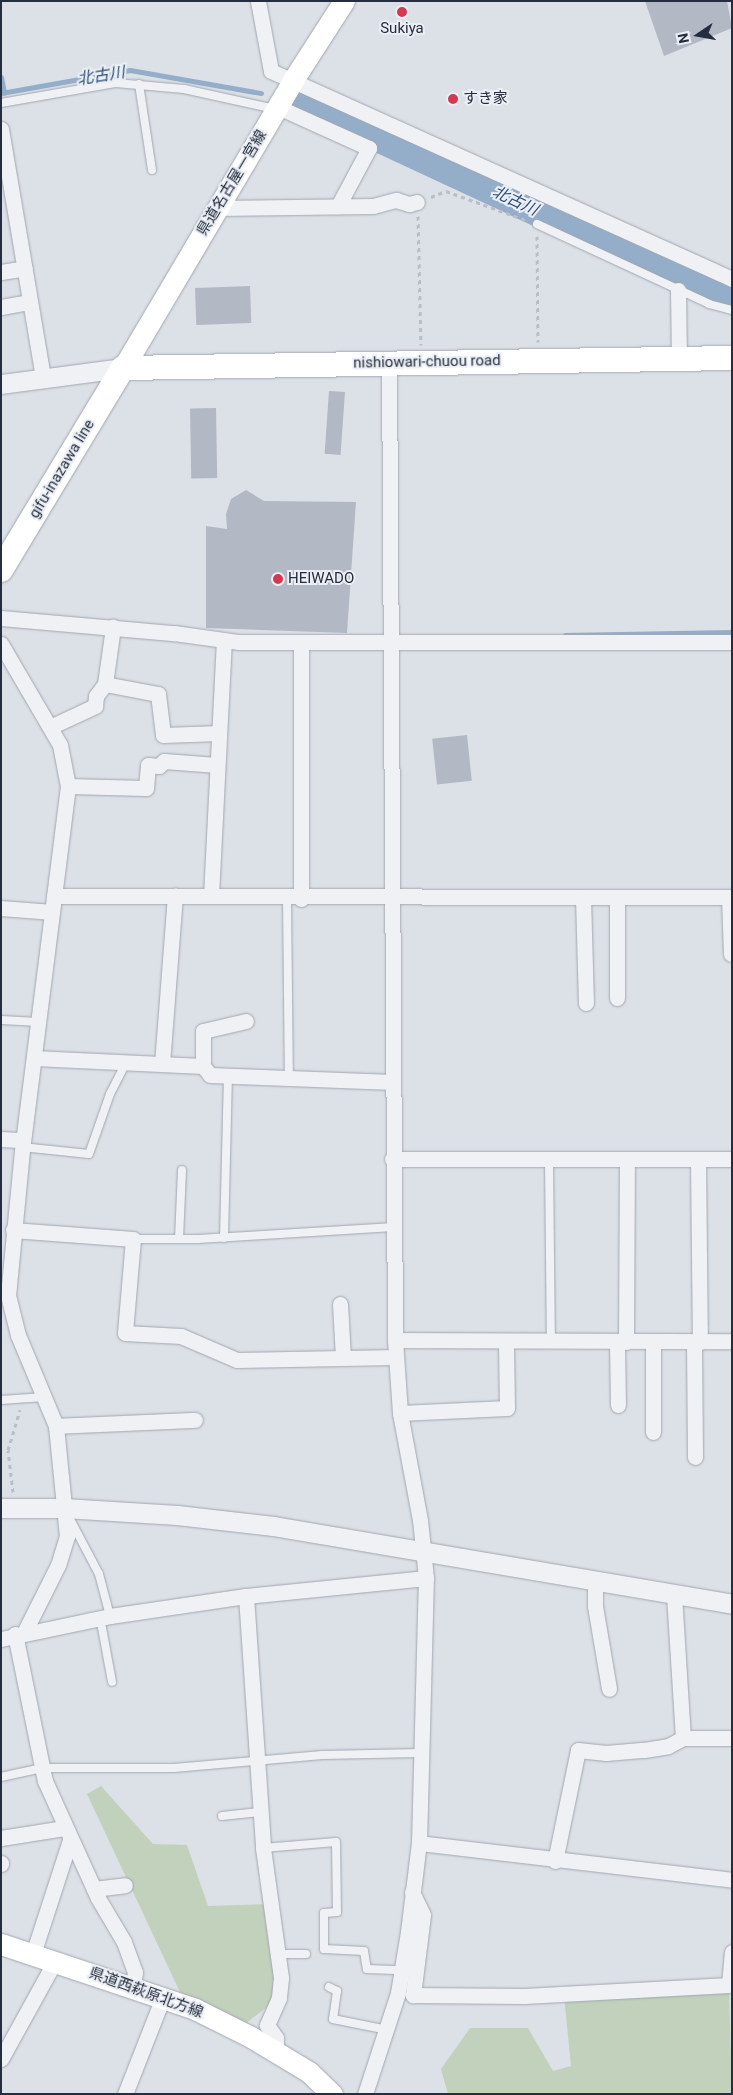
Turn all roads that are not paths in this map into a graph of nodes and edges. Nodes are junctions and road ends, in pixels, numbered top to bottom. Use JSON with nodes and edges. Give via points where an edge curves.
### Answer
{"nodes":[{"id":1,"x":258,"y":1,"type":"edge"},
{"id":2,"x":343,"y":2,"type":"edge"},
{"id":3,"x":293,"y":80,"type":"junction"},
{"id":4,"x":139,"y":84,"type":"junction"},
{"id":5,"x":1,"y":103,"type":"edge"},
{"id":6,"x":277,"y":108,"type":"junction"},
{"id":7,"x":1,"y":129,"type":"edge"},
{"id":8,"x":152,"y":170,"type":"dead end"},
{"id":9,"x":7,"y":196,"type":"edge"},
{"id":10,"x":417,"y":202,"type":"road end"},
{"id":11,"x":338,"y":206,"type":"junction"},
{"id":12,"x":216,"y":208,"type":"junction"},
{"id":13,"x":537,"y":224,"type":"road end"},
{"id":14,"x":25,"y":268,"type":"junction"},
{"id":15,"x":1,"y":272,"type":"edge"},
{"id":16,"x":732,"y":279,"type":"edge"},
{"id":17,"x":678,"y":290,"type":"junction"},
{"id":18,"x":30,"y":302,"type":"junction"},
{"id":19,"x":1,"y":307,"type":"edge"},
{"id":20,"x":732,"y":310,"type":"edge"},
{"id":21,"x":732,"y":358,"type":"edge"},
{"id":22,"x":679,"y":359,"type":"junction"},
{"id":23,"x":388,"y":362,"type":"junction"},
{"id":24,"x":123,"y":368,"type":"junction"},
{"id":25,"x":43,"y":377,"type":"junction"},
{"id":26,"x":1,"y":384,"type":"edge"},
{"id":27,"x":1,"y":570,"type":"edge"},
{"id":28,"x":1,"y":618,"type":"edge"},
{"id":29,"x":113,"y":627,"type":"junction"},
{"id":30,"x":224,"y":640,"type":"junction"},
{"id":31,"x":301,"y":642,"type":"junction"},
{"id":32,"x":391,"y":642,"type":"junction"},
{"id":33,"x":732,"y":642,"type":"edge"},
{"id":34,"x":1,"y":644,"type":"edge"},
{"id":35,"x":105,"y":684,"type":"junction"},
{"id":36,"x":50,"y":728,"type":"junction"},
{"id":37,"x":219,"y":733,"type":"junction"},
{"id":38,"x":218,"y":765,"type":"junction"},
{"id":39,"x":68,"y":786,"type":"junction"},
{"id":40,"x":54,"y":896,"type":"junction"},
{"id":41,"x":175,"y":896,"type":"junction"},
{"id":42,"x":211,"y":896,"type":"junction"},
{"id":43,"x":731,"y":896,"type":"edge"},
{"id":44,"x":583,"y":897,"type":"junction"},
{"id":45,"x":617,"y":897,"type":"junction"},
{"id":46,"x":294,"y":898,"type":"junction"},
{"id":47,"x":392,"y":899,"type":"junction"},
{"id":48,"x":1,"y":908,"type":"edge"},
{"id":49,"x":52,"y":912,"type":"junction"},
{"id":50,"x":730,"y":954,"type":"edge"},
{"id":51,"x":617,"y":998,"type":"dead end"},
{"id":52,"x":586,"y":1003,"type":"dead end"},
{"id":53,"x":1,"y":1020,"type":"edge"},
{"id":54,"x":246,"y":1021,"type":"dead end"},
{"id":55,"x":39,"y":1022,"type":"junction"},
{"id":56,"x":34,"y":1058,"type":"junction"},
{"id":57,"x":126,"y":1063,"type":"junction"},
{"id":58,"x":162,"y":1064,"type":"junction"},
{"id":59,"x":203,"y":1066,"type":"junction"},
{"id":60,"x":228,"y":1076,"type":"junction"},
{"id":61,"x":289,"y":1079,"type":"junction"},
{"id":62,"x":393,"y":1082,"type":"junction"},
{"id":63,"x":1,"y":1139,"type":"edge"},
{"id":64,"x":22,"y":1144,"type":"junction"},
{"id":65,"x":392,"y":1159,"type":"junction"},
{"id":66,"x":732,"y":1159,"type":"edge"},
{"id":67,"x":549,"y":1160,"type":"junction"},
{"id":68,"x":698,"y":1160,"type":"junction"},
{"id":69,"x":627,"y":1161,"type":"junction"},
{"id":70,"x":182,"y":1170,"type":"dead end"},
{"id":71,"x":394,"y":1227,"type":"junction"},
{"id":72,"x":13,"y":1230,"type":"junction"},
{"id":73,"x":224,"y":1238,"type":"junction"},
{"id":74,"x":133,"y":1239,"type":"junction"},
{"id":75,"x":180,"y":1239,"type":"junction"},
{"id":76,"x":340,"y":1304,"type":"dead end"},
{"id":77,"x":395,"y":1340,"type":"junction"},
{"id":78,"x":506,"y":1341,"type":"junction"},
{"id":79,"x":551,"y":1341,"type":"junction"},
{"id":80,"x":622,"y":1342,"type":"junction"},
{"id":81,"x":653,"y":1342,"type":"junction"},
{"id":82,"x":697,"y":1342,"type":"junction"},
{"id":83,"x":732,"y":1342,"type":"edge"},
{"id":84,"x":396,"y":1357,"type":"junction"},
{"id":85,"x":343,"y":1358,"type":"junction"},
{"id":86,"x":46,"y":1396,"type":"junction"},
{"id":87,"x":1,"y":1400,"type":"edge"},
{"id":88,"x":618,"y":1404,"type":"dead end"},
{"id":89,"x":400,"y":1413,"type":"junction"},
{"id":90,"x":195,"y":1420,"type":"dead end"},
{"id":91,"x":56,"y":1426,"type":"junction"},
{"id":92,"x":653,"y":1432,"type":"dead end"},
{"id":93,"x":695,"y":1457,"type":"dead end"},
{"id":94,"x":8,"y":1508,"type":"edge"},
{"id":95,"x":64,"y":1508,"type":"junction"},
{"id":96,"x":423,"y":1551,"type":"junction"},
{"id":97,"x":426,"y":1578,"type":"junction"},
{"id":98,"x":595,"y":1582,"type":"junction"},
{"id":99,"x":674,"y":1594,"type":"junction"},
{"id":100,"x":246,"y":1596,"type":"junction"},
{"id":101,"x":732,"y":1604,"type":"edge"},
{"id":102,"x":105,"y":1616,"type":"junction"},
{"id":103,"x":14,"y":1635,"type":"edge"},
{"id":104,"x":112,"y":1682,"type":"dead end"},
{"id":105,"x":609,"y":1689,"type":"dead end"},
{"id":106,"x":683,"y":1738,"type":"junction"},
{"id":107,"x":732,"y":1738,"type":"edge"},
{"id":108,"x":420,"y":1753,"type":"junction"},
{"id":109,"x":257,"y":1762,"type":"junction"},
{"id":110,"x":42,"y":1768,"type":"junction"},
{"id":111,"x":1,"y":1777,"type":"edge"},
{"id":112,"x":260,"y":1812,"type":"junction"},
{"id":113,"x":222,"y":1816,"type":"dead end"},
{"id":114,"x":67,"y":1834,"type":"junction"},
{"id":115,"x":1,"y":1838,"type":"edge"},
{"id":116,"x":419,"y":1843,"type":"junction"},
{"id":117,"x":262,"y":1848,"type":"junction"},
{"id":118,"x":555,"y":1860,"type":"junction"},
{"id":119,"x":732,"y":1880,"type":"edge"},
{"id":120,"x":126,"y":1885,"type":"dead end"},
{"id":121,"x":94,"y":1889,"type":"junction"},
{"id":122,"x":412,"y":1891,"type":"junction"},
{"id":123,"x":1,"y":1944,"type":"edge"},
{"id":124,"x":732,"y":1952,"type":"edge"},
{"id":125,"x":33,"y":1954,"type":"junction"},
{"id":126,"x":278,"y":1954,"type":"junction"},
{"id":127,"x":306,"y":1954,"type":"dead end"},
{"id":128,"x":54,"y":1961,"type":"junction"},
{"id":129,"x":402,"y":1970,"type":"junction"},
{"id":130,"x":133,"y":1986,"type":"junction"},
{"id":131,"x":329,"y":1987,"type":"dead end"},
{"id":132,"x":163,"y":1996,"type":"junction"},
{"id":133,"x":267,"y":2025,"type":"junction"},
{"id":134,"x":238,"y":2030,"type":"junction"},
{"id":135,"x":388,"y":2030,"type":"junction"},
{"id":136,"x":276,"y":2053,"type":"junction"},
{"id":137,"x":1,"y":2059,"type":"edge"},
{"id":138,"x":125,"y":2094,"type":"edge"},
{"id":139,"x":332,"y":2094,"type":"edge"},
{"id":140,"x":365,"y":2094,"type":"edge"}],
"edges":[{"from":1,"to":3,"type":"street","via":[[271,71]]},
{"from":2,"to":3,"type":"main road","name":"県道名古屋一宮線"},
{"from":3,"to":6,"type":"main road","name":"県道名古屋一宮線"},
{"from":3,"to":16,"type":"street"},
{"from":4,"to":5,"type":"lane","via":[[116,83]]},
{"from":4,"to":6,"type":"lane"},
{"from":4,"to":8,"type":"lane"},
{"from":6,"to":11,"type":"street","via":[[369,148]]},
{"from":6,"to":12,"type":"main road","name":"県道名古屋一宮線"},
{"from":7,"to":9,"type":"street"},
{"from":9,"to":14,"type":"street"},
{"from":10,"to":11,"type":"street","via":[[409,204],[396,200],[373,206]]},
{"from":11,"to":12,"type":"street"},
{"from":12,"to":24,"type":"main road","name":"県道名古屋一宮線"},
{"from":13,"to":17,"type":"lane"},
{"from":14,"to":15,"type":"street"},
{"from":14,"to":18,"type":"street"},
{"from":17,"to":20,"type":"lane"},
{"from":17,"to":22,"type":"street"},
{"from":18,"to":19,"type":"street"},
{"from":18,"to":25,"type":"street"},
{"from":21,"to":22,"type":"main road","name":"nishiowari-chuou road"},
{"from":22,"to":23,"type":"main road","name":"nishiowari-chuou road"},
{"from":23,"to":24,"type":"main road","name":"nishiowari-chuou road"},
{"from":23,"to":32,"type":"street"},
{"from":24,"to":25,"type":"street"},
{"from":24,"to":27,"type":"main road","name":"gifu-inazawa line"},
{"from":25,"to":26,"type":"street"},
{"from":28,"to":29,"type":"street"},
{"from":29,"to":30,"type":"street"},
{"from":29,"to":35,"type":"street"},
{"from":30,"to":31,"type":"street"},
{"from":30,"to":37,"type":"street"},
{"from":31,"to":32,"type":"street"},
{"from":31,"to":46,"type":"street"},
{"from":32,"to":33,"type":"street"},
{"from":32,"to":47,"type":"street"},
{"from":34,"to":36,"type":"street"},
{"from":35,"to":36,"type":"street","via":[[96,696],[95,706]]},
{"from":35,"to":37,"type":"street","via":[[158,694],[163,735]]},
{"from":36,"to":39,"type":"street","via":[[60,745]]},
{"from":37,"to":38,"type":"street"},
{"from":38,"to":39,"type":"street","via":[[164,761],[159,766],[148,765],[146,788]]},
{"from":38,"to":42,"type":"street"},
{"from":39,"to":40,"type":"street"},
{"from":40,"to":41,"type":"street"},
{"from":40,"to":49,"type":"street"},
{"from":41,"to":42,"type":"street"},
{"from":41,"to":58,"type":"street"},
{"from":42,"to":46,"type":"street"},
{"from":43,"to":45,"type":"street"},
{"from":43,"to":50,"type":"street"},
{"from":44,"to":45,"type":"street"},
{"from":44,"to":47,"type":"street"},
{"from":44,"to":52,"type":"street"},
{"from":45,"to":51,"type":"street"},
{"from":46,"to":47,"type":"street"},
{"from":46,"to":61,"type":"lane"},
{"from":47,"to":62,"type":"street"},
{"from":48,"to":49,"type":"street"},
{"from":49,"to":55,"type":"street"},
{"from":53,"to":55,"type":"lane"},
{"from":54,"to":59,"type":"street","via":[[203,1031]]},
{"from":55,"to":56,"type":"street"},
{"from":56,"to":57,"type":"street"},
{"from":56,"to":64,"type":"street"},
{"from":57,"to":58,"type":"street"},
{"from":57,"to":64,"type":"lane","via":[[110,1094],[89,1154]]},
{"from":58,"to":59,"type":"street"},
{"from":59,"to":60,"type":"street","via":[[210,1075]]},
{"from":60,"to":61,"type":"street"},
{"from":60,"to":73,"type":"lane"},
{"from":61,"to":62,"type":"street"},
{"from":62,"to":65,"type":"street"},
{"from":63,"to":64,"type":"street"},
{"from":64,"to":72,"type":"street"},
{"from":65,"to":67,"type":"street"},
{"from":65,"to":71,"type":"street"},
{"from":66,"to":68,"type":"street"},
{"from":67,"to":69,"type":"street"},
{"from":67,"to":79,"type":"lane"},
{"from":68,"to":69,"type":"street"},
{"from":68,"to":82,"type":"street"},
{"from":69,"to":80,"type":"street"},
{"from":70,"to":75,"type":"lane"},
{"from":71,"to":73,"type":"lane"},
{"from":71,"to":77,"type":"street"},
{"from":72,"to":74,"type":"street"},
{"from":72,"to":86,"type":"street","via":[[8,1295],[18,1335]]},
{"from":73,"to":75,"type":"lane"},
{"from":74,"to":75,"type":"lane"},
{"from":74,"to":85,"type":"street","via":[[125,1333],[181,1336],[236,1360]]},
{"from":76,"to":85,"type":"street"},
{"from":77,"to":78,"type":"street"},
{"from":77,"to":84,"type":"street"},
{"from":78,"to":79,"type":"street"},
{"from":78,"to":89,"type":"street","via":[[507,1408]]},
{"from":79,"to":80,"type":"street"},
{"from":80,"to":81,"type":"street"},
{"from":80,"to":88,"type":"street"},
{"from":81,"to":82,"type":"street"},
{"from":81,"to":92,"type":"street"},
{"from":82,"to":83,"type":"street"},
{"from":82,"to":93,"type":"street"},
{"from":84,"to":85,"type":"street"},
{"from":84,"to":89,"type":"street"},
{"from":86,"to":87,"type":"lane"},
{"from":86,"to":91,"type":"street"},
{"from":89,"to":96,"type":"street"},
{"from":90,"to":91,"type":"street"},
{"from":91,"to":95,"type":"street"},
{"from":94,"to":95,"type":"street"},
{"from":95,"to":96,"type":"street","via":[[274,1526]]},
{"from":95,"to":102,"type":"lane","via":[[100,1574]]},
{"from":95,"to":103,"type":"street","via":[[66,1536],[58,1565]]},
{"from":96,"to":97,"type":"street"},
{"from":96,"to":98,"type":"street"},
{"from":97,"to":100,"type":"street"},
{"from":97,"to":108,"type":"street"},
{"from":98,"to":99,"type":"street"},
{"from":98,"to":105,"type":"street","via":[[595,1606]]},
{"from":99,"to":101,"type":"street"},
{"from":99,"to":106,"type":"street"},
{"from":100,"to":102,"type":"street"},
{"from":100,"to":109,"type":"street"},
{"from":102,"to":103,"type":"street"},
{"from":102,"to":104,"type":"lane"},
{"from":103,"to":110,"type":"street"},
{"from":106,"to":107,"type":"street"},
{"from":106,"to":118,"type":"street","via":[[668,1746],[644,1750],[578,1750]]},
{"from":108,"to":109,"type":"lane","via":[[371,1753]]},
{"from":108,"to":116,"type":"street"},
{"from":109,"to":110,"type":"lane","via":[[174,1768]]},
{"from":109,"to":112,"type":"street"},
{"from":110,"to":111,"type":"lane"},
{"from":110,"to":114,"type":"street"},
{"from":112,"to":113,"type":"lane"},
{"from":112,"to":117,"type":"street"},
{"from":114,"to":115,"type":"street"},
{"from":114,"to":121,"type":"street"},
{"from":114,"to":125,"type":"street"},
{"from":116,"to":118,"type":"street"},
{"from":116,"to":122,"type":"street"},
{"from":117,"to":126,"type":"street"},
{"from":117,"to":129,"type":"lane","via":[[336,1842],[337,1912],[324,1913],[324,1949],[364,1951],[367,1969]]},
{"from":118,"to":119,"type":"street"},
{"from":120,"to":121,"type":"street"},
{"from":121,"to":130,"type":"street","via":[[124,1942],[135,1972]]},
{"from":122,"to":124,"type":"street","via":[[423,1915],[413,1995],[524,1996],[729,1985]]},
{"from":122,"to":129,"type":"street"},
{"from":123,"to":125,"type":"main road","name":"県道西萩原北方線"},
{"from":125,"to":128,"type":"main road","name":"県道西萩原北方線"},
{"from":126,"to":127,"type":"lane"},
{"from":126,"to":133,"type":"street","via":[[279,1998]]},
{"from":128,"to":130,"type":"main road","name":"県道西萩原北方線"},
{"from":128,"to":137,"type":"street"},
{"from":129,"to":135,"type":"street"},
{"from":130,"to":132,"type":"main road","name":"県道西萩原北方線"},
{"from":131,"to":135,"type":"lane","via":[[337,1991],[333,2019]]},
{"from":132,"to":134,"type":"main road","name":"県道西萩原北方線"},
{"from":132,"to":138,"type":"street"},
{"from":133,"to":134,"type":"street"},
{"from":133,"to":136,"type":"street","via":[[276,2038]]},
{"from":134,"to":136,"type":"main road","name":"県道西萩原北方線"},
{"from":135,"to":140,"type":"street"},
{"from":136,"to":139,"type":"main road","name":"県道西萩原北方線","via":[[309,2072]]}]}
